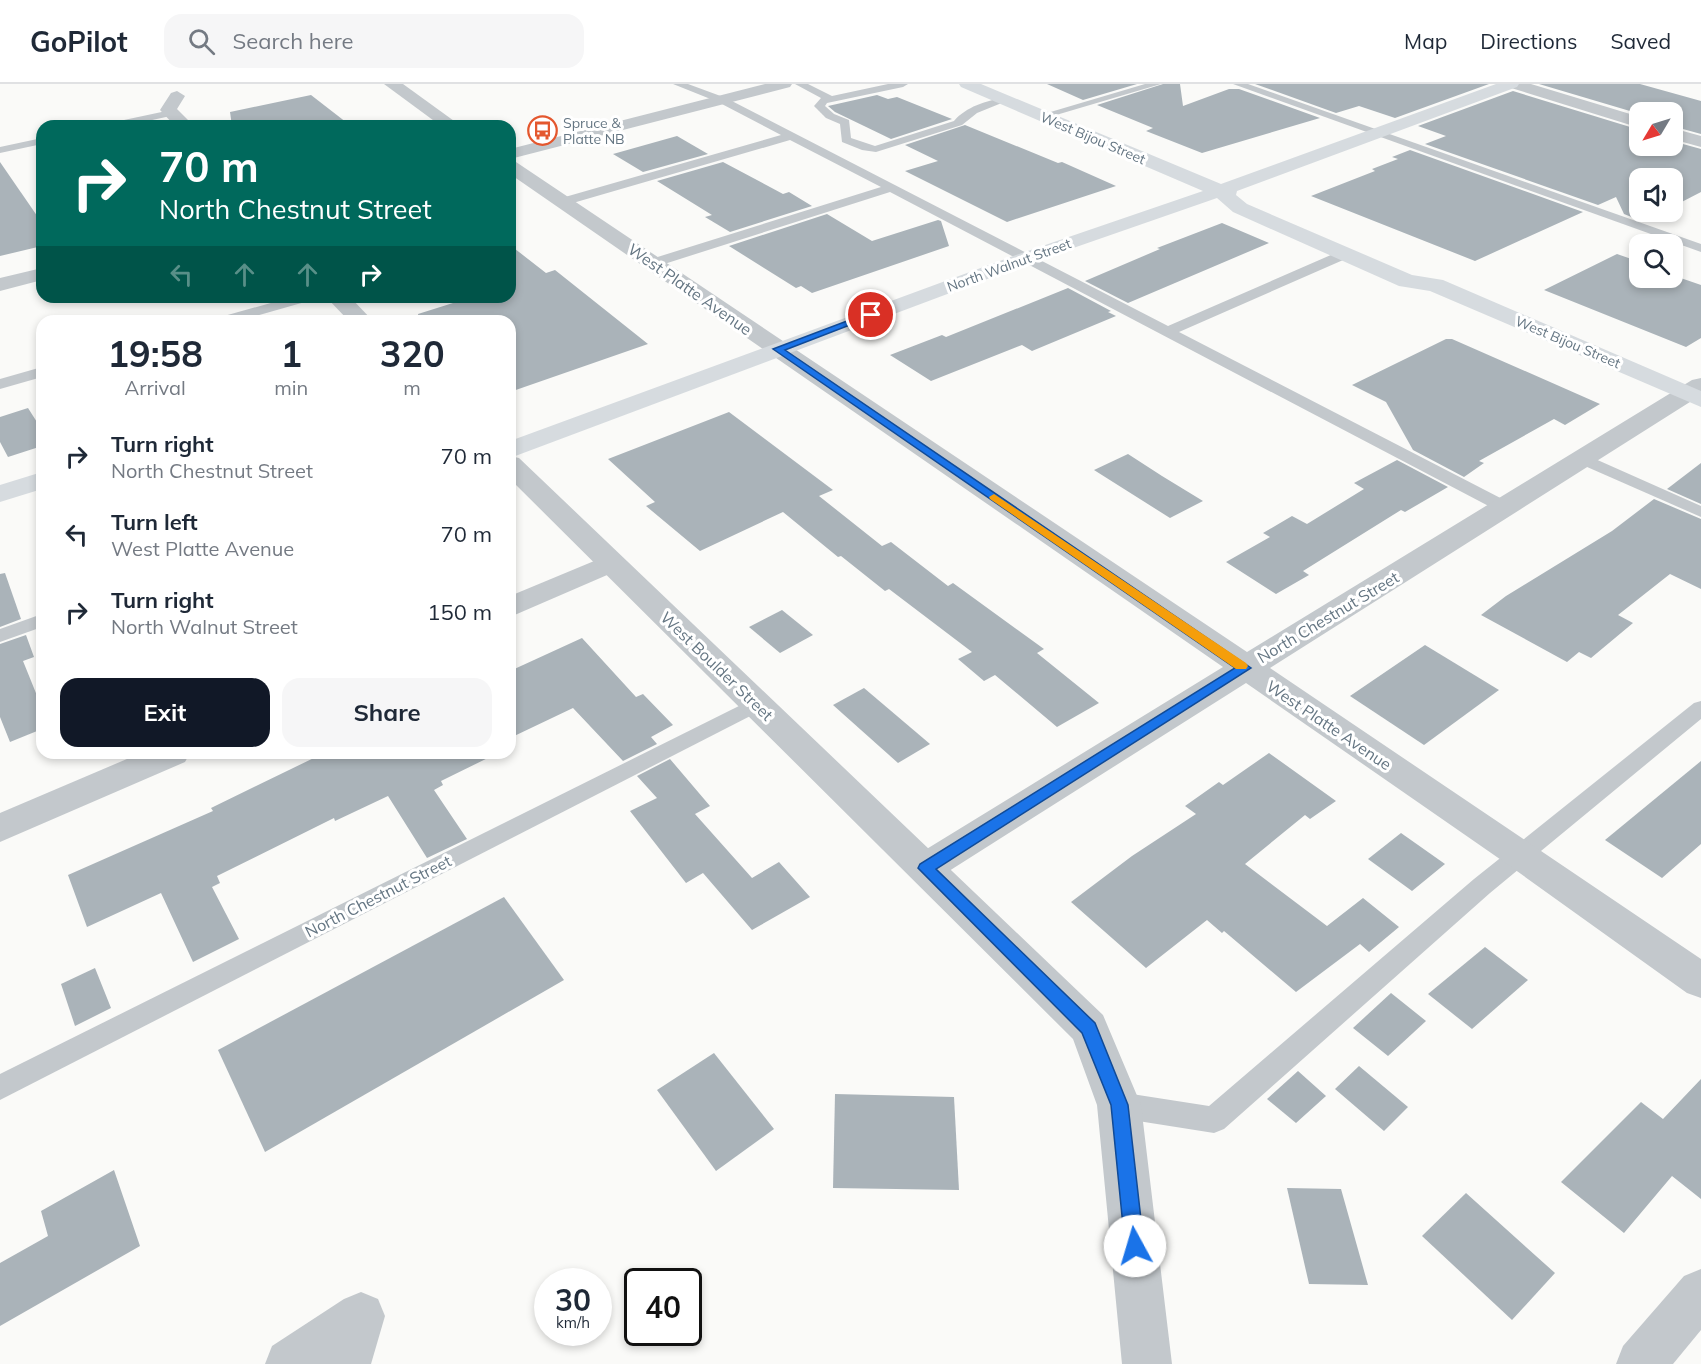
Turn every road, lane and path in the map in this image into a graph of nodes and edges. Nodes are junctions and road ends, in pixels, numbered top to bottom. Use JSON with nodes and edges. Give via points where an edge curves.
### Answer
{"nodes":[{"id":1,"x":392,"y":84,"type":"edge"},
{"id":2,"x":678,"y":84,"type":"edge"},
{"id":3,"x":784,"y":84,"type":"edge"},
{"id":4,"x":800,"y":84,"type":"edge"},
{"id":5,"x":903,"y":84,"type":"edge"},
{"id":6,"x":967,"y":84,"type":"edge"},
{"id":7,"x":1156,"y":84,"type":"edge"},
{"id":8,"x":1238,"y":84,"type":"edge"},
{"id":9,"x":1512,"y":84,"type":"edge"},
{"id":10,"x":177,"y":96,"type":"dead end"},
{"id":11,"x":831,"y":99,"type":"junction"},
{"id":12,"x":722,"y":100,"type":"junction"},
{"id":13,"x":1004,"y":100,"type":"junction"},
{"id":14,"x":171,"y":113,"type":"junction"},
{"id":15,"x":1041,"y":116,"type":"junction"},
{"id":16,"x":138,"y":120,"type":"edge"},
{"id":17,"x":179,"y":120,"type":"edge"},
{"id":18,"x":443,"y":120,"type":"edge"},
{"id":19,"x":1629,"y":120,"type":"edge"},
{"id":20,"x":1376,"y":132,"type":"junction"},
{"id":21,"x":791,"y":136,"type":"junction"},
{"id":22,"x":1683,"y":136,"type":"edge"},
{"id":23,"x":36,"y":142,"type":"edge"},
{"id":24,"x":1701,"y":142,"type":"edge"},
{"id":25,"x":0,"y":150,"type":"edge"},
{"id":26,"x":516,"y":152,"type":"edge"},
{"id":27,"x":516,"y":170,"type":"edge"},
{"id":28,"x":891,"y":188,"type":"junction"},
{"id":29,"x":1220,"y":191,"type":"junction"},
{"id":30,"x":562,"y":202,"type":"junction"},
{"id":31,"x":1701,"y":248,"type":"edge"},
{"id":32,"x":1345,"y":254,"type":"junction"},
{"id":33,"x":1026,"y":258,"type":"junction"},
{"id":34,"x":653,"y":263,"type":"junction"},
{"id":35,"x":36,"y":276,"type":"edge"},
{"id":36,"x":0,"y":285,"type":"edge"},
{"id":37,"x":1435,"y":285,"type":"junction"},
{"id":38,"x":285,"y":303,"type":"edge"},
{"id":39,"x":343,"y":303,"type":"edge"},
{"id":40,"x":243,"y":315,"type":"edge"},
{"id":41,"x":356,"y":315,"type":"edge"},
{"id":42,"x":1167,"y":332,"type":"junction"},
{"id":43,"x":778,"y":349,"type":"junction"},
{"id":44,"x":36,"y":374,"type":"edge"},
{"id":45,"x":0,"y":384,"type":"edge"},
{"id":46,"x":1696,"y":393,"type":"edge"},
{"id":47,"x":516,"y":448,"type":"edge"},
{"id":48,"x":1584,"y":459,"type":"junction"},
{"id":49,"x":516,"y":470,"type":"edge"},
{"id":50,"x":36,"y":482,"type":"edge"},
{"id":51,"x":0,"y":494,"type":"edge"},
{"id":52,"x":1506,"y":508,"type":"junction"},
{"id":53,"x":1701,"y":512,"type":"edge"},
{"id":54,"x":611,"y":563,"type":"junction"},
{"id":55,"x":516,"y":604,"type":"edge"},
{"id":56,"x":36,"y":622,"type":"edge"},
{"id":57,"x":0,"y":636,"type":"edge"},
{"id":58,"x":1245,"y":668,"type":"junction"},
{"id":59,"x":757,"y":704,"type":"junction"},
{"id":60,"x":1701,"y":708,"type":"edge"},
{"id":61,"x":159,"y":759,"type":"edge"},
{"id":62,"x":0,"y":828,"type":"edge"},
{"id":63,"x":1520,"y":854,"type":"junction"},
{"id":64,"x":926,"y":868,"type":"junction"},
{"id":65,"x":1701,"y":981,"type":"edge"},
{"id":66,"x":0,"y":1088,"type":"edge"},
{"id":67,"x":1119,"y":1105,"type":"junction"},
{"id":68,"x":1701,"y":1293,"type":"edge"},
{"id":69,"x":290,"y":1364,"type":"edge"},
{"id":70,"x":346,"y":1364,"type":"edge"},
{"id":71,"x":1147,"y":1364,"type":"edge"},
{"id":72,"x":1641,"y":1364,"type":"edge"}],
"edges":[{"from":1,"to":18,"type":"street"},
{"from":2,"to":12,"type":"lane"},
{"from":3,"to":12,"type":"street"},
{"from":4,"to":11,"type":"lane"},
{"from":5,"to":11,"type":"lane"},
{"from":6,"to":13,"type":"main road","name":"West Bijou Street"},
{"from":7,"to":15,"type":"lane"},
{"from":8,"to":20,"type":"lane"},
{"from":9,"to":19,"type":"street"},
{"from":9,"to":20,"type":"main road","name":"North Walnut Street"},
{"from":10,"to":14,"type":"street","via":[[168,110]]},
{"from":11,"to":13,"type":"lane","via":[[819,106],[844,122],[846,140],[876,149],[958,123],[973,110]]},
{"from":12,"to":21,"type":"lane"},
{"from":12,"to":26,"type":"street"},
{"from":13,"to":15,"type":"main road","name":"West Bijou Street"},
{"from":14,"to":16,"type":"lane"},
{"from":14,"to":17,"type":"street"},
{"from":15,"to":29,"type":"main road","name":"West Bijou Street"},
{"from":20,"to":29,"type":"main road","name":"North Walnut Street"},
{"from":20,"to":31,"type":"lane"},
{"from":21,"to":28,"type":"lane"},
{"from":21,"to":30,"type":"lane"},
{"from":22,"to":24,"type":"street"},
{"from":23,"to":25,"type":"lane"},
{"from":27,"to":30,"type":"street","name":"West Platte Avenue"},
{"from":28,"to":33,"type":"lane"},
{"from":28,"to":34,"type":"lane"},
{"from":29,"to":32,"type":"main road","name":"West Bijou Street","via":[[1240,208]]},
{"from":29,"to":33,"type":"main road","name":"North Walnut Street"},
{"from":29,"to":37,"type":"main road","name":"West Bijou Street","via":[[1254,196],[1431,272]]},
{"from":30,"to":34,"type":"street","name":"West Platte Avenue"},
{"from":32,"to":37,"type":"main road","name":"West Bijou Street","via":[[1407,281]]},
{"from":32,"to":42,"type":"lane"},
{"from":33,"to":42,"type":"lane"},
{"from":33,"to":43,"type":"main road","name":"North Walnut Street"},
{"from":34,"to":43,"type":"street","name":"West Platte Avenue"},
{"from":35,"to":36,"type":"street"},
{"from":37,"to":46,"type":"main road","name":"West Bijou Street"},
{"from":38,"to":40,"type":"lane"},
{"from":39,"to":41,"type":"street"},
{"from":42,"to":52,"type":"lane"},
{"from":43,"to":47,"type":"main road","name":"North Walnut Street"},
{"from":43,"to":58,"type":"street","name":"West Platte Avenue"},
{"from":44,"to":45,"type":"lane"},
{"from":46,"to":48,"type":"street","name":"North Chestnut Street"},
{"from":48,"to":52,"type":"street","name":"North Chestnut Street"},
{"from":48,"to":53,"type":"lane"},
{"from":49,"to":54,"type":"street","name":"West Boulder Street"},
{"from":50,"to":51,"type":"main road"},
{"from":52,"to":58,"type":"street","name":"North Chestnut Street"},
{"from":54,"to":55,"type":"street"},
{"from":54,"to":59,"type":"street","name":"West Boulder Street"},
{"from":56,"to":57,"type":"lane"},
{"from":58,"to":63,"type":"street","name":"West Platte Avenue"},
{"from":58,"to":64,"type":"street","name":"North Chestnut Street"},
{"from":59,"to":64,"type":"street","name":"West Boulder Street"},
{"from":59,"to":66,"type":"lane","name":"North Chestnut Street"},
{"from":60,"to":63,"type":"lane"},
{"from":61,"to":62,"type":"street"},
{"from":63,"to":65,"type":"street","name":"West Platte Avenue"},
{"from":63,"to":67,"type":"lane","via":[[1214,1120]]},
{"from":64,"to":67,"type":"street","name":"West Boulder Street","via":[[1089,1028]]},
{"from":67,"to":71,"type":"street","name":"West Boulder Street"},
{"from":68,"to":72,"type":"street"},
{"from":69,"to":70,"type":"street","via":[[361,1316]]}]}
